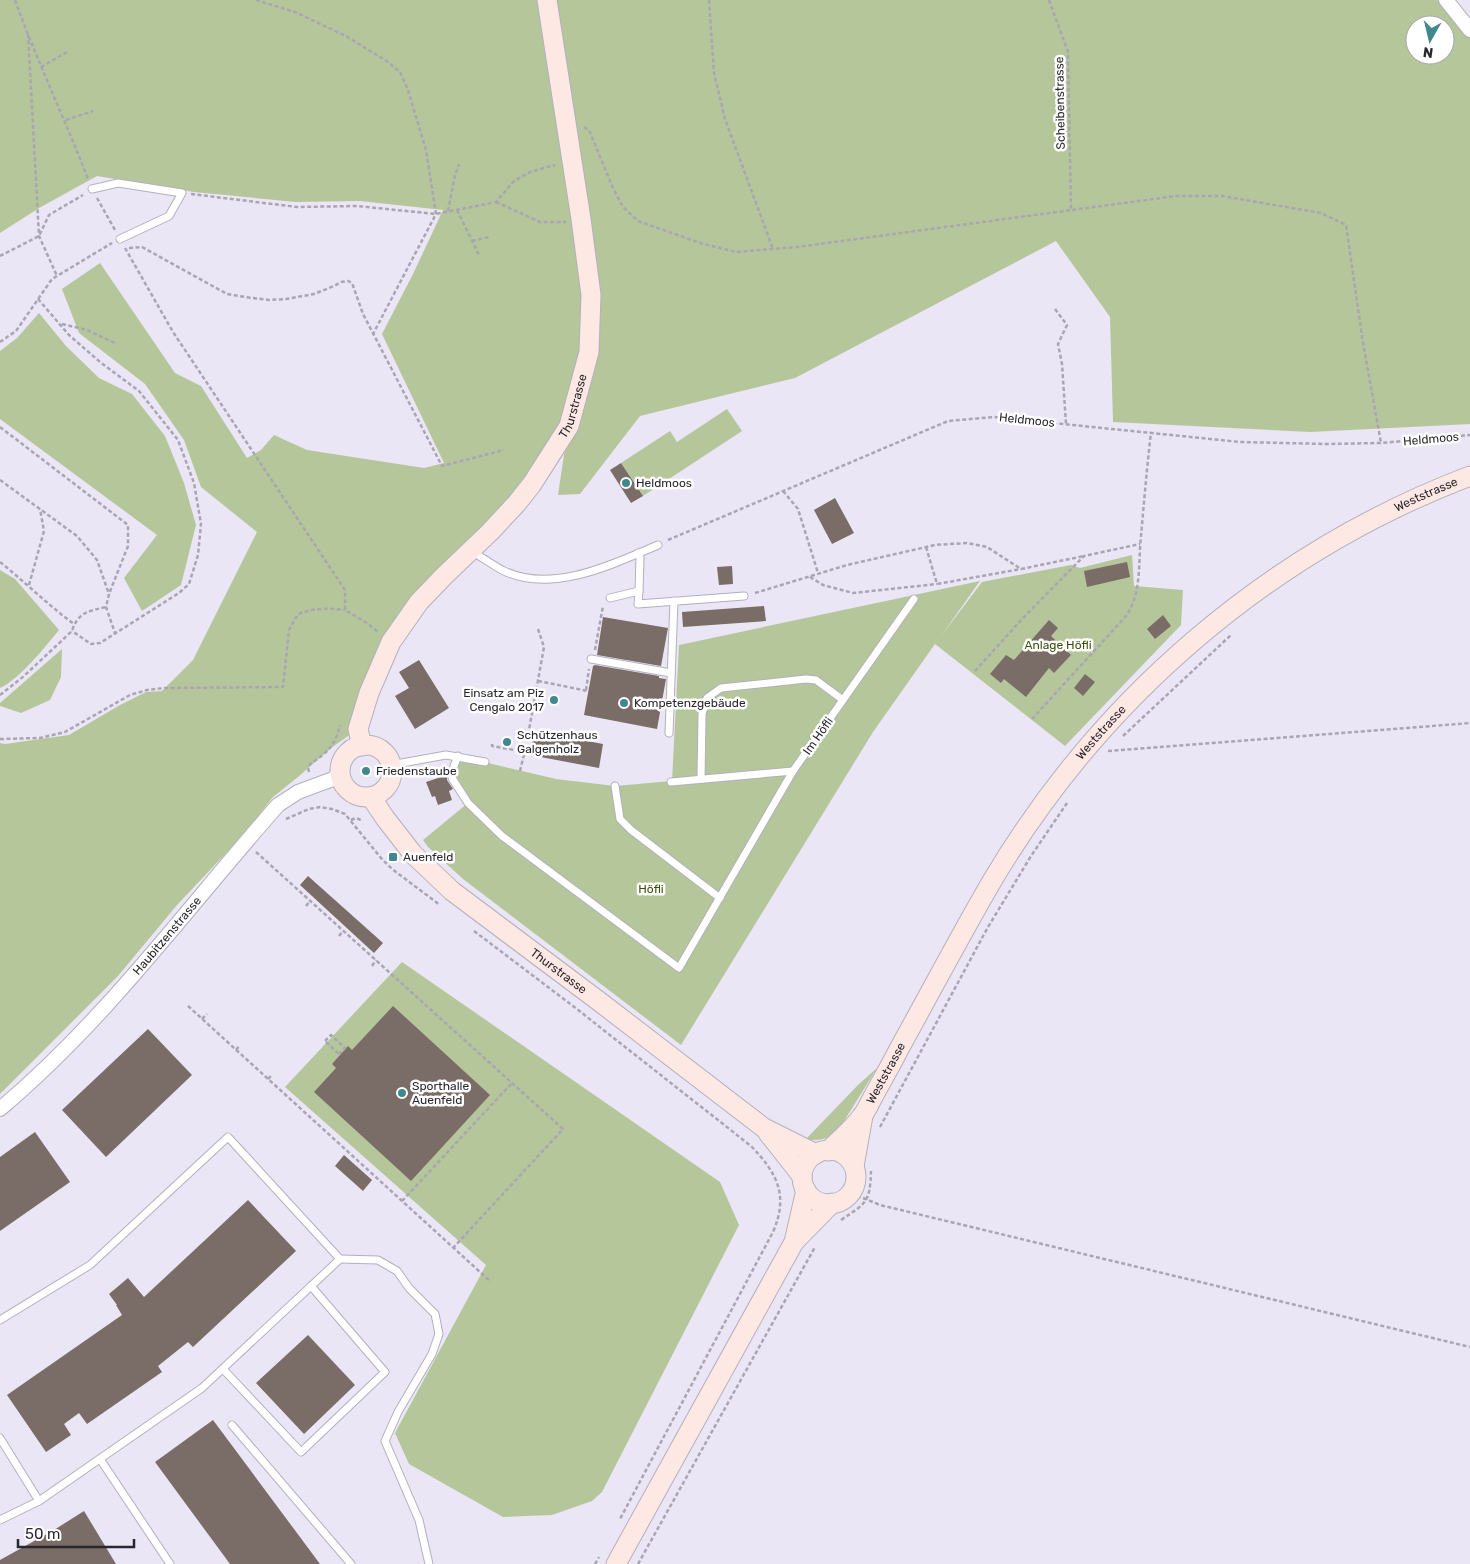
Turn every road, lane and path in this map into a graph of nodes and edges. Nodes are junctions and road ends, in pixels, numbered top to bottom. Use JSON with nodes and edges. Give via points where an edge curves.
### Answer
{"nodes":[{"id":1,"x":15,"y":0,"type":"edge"},
{"id":2,"x":256,"y":0,"type":"edge"},
{"id":3,"x":547,"y":0,"type":"edge"},
{"id":4,"x":709,"y":0,"type":"edge"},
{"id":5,"x":1049,"y":0,"type":"edge"},
{"id":6,"x":1446,"y":0,"type":"edge"},
{"id":7,"x":1470,"y":30,"type":"edge"},
{"id":8,"x":28,"y":31,"type":"junction"},
{"id":9,"x":68,"y":52,"type":"dead end"},
{"id":10,"x":41,"y":67,"type":"junction"},
{"id":11,"x":93,"y":111,"type":"dead end"},
{"id":12,"x":566,"y":116,"type":"junction"},
{"id":13,"x":66,"y":120,"type":"junction"},
{"id":14,"x":459,"y":164,"type":"dead end"},
{"id":15,"x":558,"y":164,"type":"dead end"},
{"id":16,"x":92,"y":189,"type":"junction"},
{"id":17,"x":182,"y":193,"type":"junction"},
{"id":18,"x":496,"y":202,"type":"junction"},
{"id":19,"x":457,"y":210,"type":"junction"},
{"id":20,"x":1071,"y":210,"type":"junction"},
{"id":21,"x":448,"y":211,"type":"junction"},
{"id":22,"x":436,"y":214,"type":"junction"},
{"id":23,"x":567,"y":222,"type":"dead end"},
{"id":24,"x":39,"y":236,"type":"junction"},
{"id":25,"x":489,"y":237,"type":"dead end"},
{"id":26,"x":120,"y":239,"type":"junction"},
{"id":27,"x":472,"y":241,"type":"junction"},
{"id":28,"x":126,"y":248,"type":"junction"},
{"id":29,"x":773,"y":249,"type":"junction"},
{"id":30,"x":479,"y":255,"type":"dead end"},
{"id":31,"x":0,"y":256,"type":"edge"},
{"id":32,"x":57,"y":276,"type":"junction"},
{"id":33,"x":38,"y":299,"type":"junction"},
{"id":34,"x":1055,"y":309,"type":"dead end"},
{"id":35,"x":60,"y":324,"type":"junction"},
{"id":36,"x":374,"y":334,"type":"junction"},
{"id":37,"x":0,"y":342,"type":"edge"},
{"id":38,"x":117,"y":344,"type":"dead end"},
{"id":39,"x":1066,"y":424,"type":"junction"},
{"id":40,"x":0,"y":427,"type":"edge"},
{"id":41,"x":1151,"y":432,"type":"junction"},
{"id":42,"x":1470,"y":435,"type":"edge"},
{"id":43,"x":1381,"y":443,"type":"junction"},
{"id":44,"x":504,"y":450,"type":"dead end"},
{"id":45,"x":1470,"y":476,"type":"edge"},
{"id":46,"x":0,"y":480,"type":"edge"},
{"id":47,"x":783,"y":491,"type":"junction"},
{"id":48,"x":40,"y":509,"type":"junction"},
{"id":49,"x":1140,"y":544,"type":"junction"},
{"id":50,"x":658,"y":545,"type":"joint"},
{"id":51,"x":926,"y":547,"type":"junction"},
{"id":52,"x":471,"y":550,"type":"junction"},
{"id":53,"x":638,"y":553,"type":"junction"},
{"id":54,"x":1084,"y":556,"type":"junction"},
{"id":55,"x":0,"y":562,"type":"edge"},
{"id":56,"x":1021,"y":569,"type":"junction"},
{"id":57,"x":818,"y":574,"type":"junction"},
{"id":58,"x":810,"y":576,"type":"junction"},
{"id":59,"x":937,"y":584,"type":"junction"},
{"id":60,"x":30,"y":585,"type":"junction"},
{"id":61,"x":639,"y":591,"type":"junction"},
{"id":62,"x":109,"y":594,"type":"junction"},
{"id":63,"x":744,"y":596,"type":"joint"},
{"id":64,"x":607,"y":599,"type":"joint"},
{"id":65,"x":914,"y":599,"type":"dead end"},
{"id":66,"x":674,"y":601,"type":"junction"},
{"id":67,"x":106,"y":607,"type":"junction"},
{"id":68,"x":345,"y":610,"type":"junction"},
{"id":69,"x":74,"y":624,"type":"junction"},
{"id":70,"x":538,"y":629,"type":"dead end"},
{"id":71,"x":72,"y":630,"type":"junction"},
{"id":72,"x":114,"y":633,"type":"junction"},
{"id":73,"x":1232,"y":634,"type":"dead end"},
{"id":74,"x":391,"y":642,"type":"junction"},
{"id":75,"x":591,"y":658,"type":"junction"},
{"id":76,"x":975,"y":671,"type":"dead end"},
{"id":77,"x":672,"y":673,"type":"junction"},
{"id":78,"x":538,"y":681,"type":"junction"},
{"id":79,"x":0,"y":695,"type":"edge"},
{"id":80,"x":843,"y":700,"type":"junction"},
{"id":81,"x":1032,"y":719,"type":"dead end"},
{"id":82,"x":1470,"y":723,"type":"edge"},
{"id":83,"x":340,"y":724,"type":"dead end"},
{"id":84,"x":669,"y":733,"type":"dead end"},
{"id":85,"x":1121,"y":738,"type":"dead end"},
{"id":86,"x":0,"y":739,"type":"edge"},
{"id":87,"x":527,"y":741,"type":"dead end"},
{"id":88,"x":492,"y":744,"type":"dead end"},
{"id":89,"x":1114,"y":745,"type":"dead end"},
{"id":90,"x":362,"y":746,"type":"junction"},
{"id":91,"x":458,"y":756,"type":"junction"},
{"id":92,"x":485,"y":762,"type":"dead end"},
{"id":93,"x":391,"y":765,"type":"junction"},
{"id":94,"x":308,"y":771,"type":"dead end"},
{"id":95,"x":520,"y":771,"type":"dead end"},
{"id":96,"x":793,"y":771,"type":"junction"},
{"id":97,"x":341,"y":776,"type":"junction"},
{"id":98,"x":701,"y":779,"type":"junction"},
{"id":99,"x":671,"y":782,"type":"dead end"},
{"id":100,"x":615,"y":786,"type":"dead end"},
{"id":101,"x":1072,"y":796,"type":"dead end"},
{"id":102,"x":371,"y":797,"type":"junction"},
{"id":103,"x":350,"y":820,"type":"junction"},
{"id":104,"x":282,"y":821,"type":"dead end"},
{"id":105,"x":363,"y":821,"type":"dead end"},
{"id":106,"x":245,"y":843,"type":"junction"},
{"id":107,"x":720,"y":898,"type":"junction"},
{"id":108,"x":310,"y":901,"type":"junction"},
{"id":109,"x":306,"y":906,"type":"dead end"},
{"id":110,"x":447,"y":910,"type":"dead end"},
{"id":111,"x":471,"y":928,"type":"dead end"},
{"id":112,"x":343,"y":931,"type":"junction"},
{"id":113,"x":339,"y":936,"type":"dead end"},
{"id":114,"x":376,"y":960,"type":"junction"},
{"id":115,"x":372,"y":966,"type":"dead end"},
{"id":116,"x":188,"y":1006,"type":"dead end"},
{"id":117,"x":207,"y":1014,"type":"dead end"},
{"id":118,"x":202,"y":1019,"type":"junction"},
{"id":119,"x":240,"y":1045,"type":"dead end"},
{"id":120,"x":236,"y":1050,"type":"junction"},
{"id":121,"x":340,"y":1055,"type":"joint"},
{"id":122,"x":272,"y":1074,"type":"dead end"},
{"id":123,"x":268,"y":1079,"type":"junction"},
{"id":124,"x":512,"y":1083,"type":"junction"},
{"id":125,"x":0,"y":1109,"type":"edge"},
{"id":126,"x":862,"y":1116,"type":"junction"},
{"id":127,"x":764,"y":1128,"type":"junction"},
{"id":128,"x":878,"y":1132,"type":"dead end"},
{"id":129,"x":822,"y":1152,"type":"junction"},
{"id":130,"x":862,"y":1167,"type":"junction"},
{"id":131,"x":804,"y":1183,"type":"junction"},
{"id":132,"x":859,"y":1197,"type":"junction"},
{"id":133,"x":402,"y":1201,"type":"junction"},
{"id":134,"x":832,"y":1203,"type":"junction"},
{"id":135,"x":835,"y":1224,"type":"dead end"},
{"id":136,"x":794,"y":1242,"type":"junction"},
{"id":137,"x":816,"y":1245,"type":"dead end"},
{"id":138,"x":453,"y":1248,"type":"junction"},
{"id":139,"x":340,"y":1259,"type":"junction"},
{"id":140,"x":490,"y":1282,"type":"dead end"},
{"id":141,"x":311,"y":1286,"type":"junction"},
{"id":142,"x":0,"y":1320,"type":"edge"},
{"id":143,"x":1470,"y":1347,"type":"edge"},
{"id":144,"x":222,"y":1369,"type":"junction"},
{"id":145,"x":232,"y":1425,"type":"dead end"},
{"id":146,"x":0,"y":1438,"type":"edge"},
{"id":147,"x":100,"y":1459,"type":"junction"},
{"id":148,"x":39,"y":1501,"type":"junction"},
{"id":149,"x":0,"y":1520,"type":"edge"},
{"id":150,"x":619,"y":1520,"type":"dead end"},
{"id":151,"x":608,"y":1560,"type":"edge"},
{"id":152,"x":170,"y":1564,"type":"edge"},
{"id":153,"x":351,"y":1564,"type":"edge"},
{"id":154,"x":429,"y":1564,"type":"edge"},
{"id":155,"x":596,"y":1564,"type":"edge"},
{"id":156,"x":638,"y":1564,"type":"edge"}],
"edges":[{"from":1,"to":8,"type":"path"},
{"from":2,"to":22,"type":"path","via":[[295,12],[346,36],[400,72],[426,150]]},
{"from":3,"to":12,"type":"main road","name":"Thurstrasse"},
{"from":4,"to":29,"type":"path","via":[[714,73],[725,119]]},
{"from":5,"to":20,"type":"path","name":"Scheibenstrasse","via":[[1068,52]]},
{"from":6,"to":7,"type":"street"},
{"from":8,"to":10,"type":"path"},
{"from":8,"to":24,"type":"path"},
{"from":9,"to":10,"type":"path"},
{"from":10,"to":13,"type":"path"},
{"from":11,"to":13,"type":"path"},
{"from":12,"to":29,"type":"path","via":[[589,130],[623,207],[638,222],[736,252]]},
{"from":12,"to":52,"type":"main road","name":"Thurstrasse","via":[[591,296],[589,352],[569,426],[527,490]]},
{"from":13,"to":16,"type":"path"},
{"from":14,"to":21,"type":"path"},
{"from":15,"to":18,"type":"path","via":[[530,172],[514,181]]},
{"from":16,"to":17,"type":"lane","via":[[118,183]]},
{"from":16,"to":24,"type":"path","via":[[49,215]]},
{"from":16,"to":26,"type":"path"},
{"from":17,"to":22,"type":"path","via":[[297,207],[357,206]]},
{"from":17,"to":26,"type":"lane","via":[[169,216]]},
{"from":18,"to":19,"type":"path"},
{"from":18,"to":23,"type":"path","via":[[540,222]]},
{"from":19,"to":21,"type":"path"},
{"from":19,"to":27,"type":"path"},
{"from":20,"to":29,"type":"path"},
{"from":20,"to":43,"type":"path","via":[[1176,196],[1222,196],[1321,213],[1346,225]]},
{"from":21,"to":22,"type":"path"},
{"from":22,"to":36,"type":"path"},
{"from":24,"to":31,"type":"path"},
{"from":24,"to":32,"type":"path"},
{"from":25,"to":27,"type":"path"},
{"from":26,"to":28,"type":"path"},
{"from":26,"to":32,"type":"path"},
{"from":27,"to":30,"type":"path"},
{"from":28,"to":36,"type":"path","via":[[142,247],[227,294],[245,297],[286,299],[314,294],[348,281],[355,288]]},
{"from":28,"to":68,"type":"path","via":[[173,332],[345,590]]},
{"from":32,"to":33,"type":"path"},
{"from":33,"to":35,"type":"path"},
{"from":33,"to":37,"type":"path","via":[[16,331]]},
{"from":34,"to":39,"type":"path","via":[[1067,326],[1058,344]]},
{"from":35,"to":38,"type":"path","via":[[87,330]]},
{"from":35,"to":72,"type":"path","via":[[69,335],[139,391],[178,440],[194,483],[201,524],[198,555],[189,584]]},
{"from":36,"to":44,"type":"path","via":[[442,466]]},
{"from":39,"to":41,"type":"path","name":"Heldmoos"},
{"from":39,"to":47,"type":"path","name":"Heldmoos","via":[[994,417],[948,421]]},
{"from":40,"to":62,"type":"path","via":[[128,526],[128,546]]},
{"from":41,"to":43,"type":"path","name":"Heldmoos","via":[[1240,442]]},
{"from":41,"to":49,"type":"path"},
{"from":42,"to":43,"type":"path","name":"Heldmoos"},
{"from":45,"to":126,"type":"main road","name":"Weststrasse","via":[[1369,521],[1277,576],[1198,636],[1113,718],[1045,800],[993,880]]},
{"from":46,"to":48,"type":"path"},
{"from":47,"to":50,"type":"path","name":"Heldmoos"},
{"from":47,"to":57,"type":"path","via":[[798,510]]},
{"from":48,"to":60,"type":"path","via":[[44,531]]},
{"from":48,"to":62,"type":"path","via":[[77,536],[97,560]]},
{"from":49,"to":54,"type":"path"},
{"from":49,"to":81,"type":"path","via":[[1139,585],[1134,604]]},
{"from":50,"to":53,"type":"lane"},
{"from":51,"to":56,"type":"path","via":[[967,543],[986,548]]},
{"from":51,"to":57,"type":"path"},
{"from":51,"to":59,"type":"path"},
{"from":52,"to":53,"type":"lane","via":[[504,571],[526,578],[549,579],[593,572]]},
{"from":52,"to":74,"type":"main road","name":"Thurstrasse","via":[[420,602]]},
{"from":53,"to":61,"type":"lane"},
{"from":54,"to":56,"type":"path"},
{"from":54,"to":76,"type":"path"},
{"from":55,"to":60,"type":"path"},
{"from":56,"to":59,"type":"path"},
{"from":57,"to":58,"type":"path"},
{"from":58,"to":59,"type":"path","via":[[823,585],[853,593]]},
{"from":58,"to":63,"type":"path"},
{"from":60,"to":69,"type":"path"},
{"from":61,"to":64,"type":"lane"},
{"from":61,"to":66,"type":"lane","via":[[638,604]]},
{"from":62,"to":67,"type":"path"},
{"from":63,"to":66,"type":"lane"},
{"from":64,"to":75,"type":"path"},
{"from":65,"to":80,"type":"lane","name":"Im Höfli"},
{"from":66,"to":77,"type":"lane"},
{"from":67,"to":69,"type":"path","via":[[85,612]]},
{"from":67,"to":72,"type":"path"},
{"from":68,"to":74,"type":"path"},
{"from":68,"to":86,"type":"path","via":[[330,608],[298,614],[289,630],[283,687],[147,690],[65,732],[40,738]]},
{"from":69,"to":71,"type":"path"},
{"from":70,"to":78,"type":"path","via":[[544,647]]},
{"from":71,"to":72,"type":"path","via":[[91,644],[100,643]]},
{"from":71,"to":79,"type":"path"},
{"from":73,"to":85,"type":"path"},
{"from":74,"to":90,"type":"main road","name":"Thurstrasse","via":[[358,729]]},
{"from":75,"to":77,"type":"lane"},
{"from":75,"to":78,"type":"path","via":[[587,691]]},
{"from":77,"to":84,"type":"lane"},
{"from":78,"to":87,"type":"path"},
{"from":80,"to":96,"type":"lane","name":"Im Höfli"},
{"from":80,"to":98,"type":"lane","via":[[816,680],[806,679],[721,688],[707,698],[702,714]]},
{"from":82,"to":89,"type":"path","via":[[1107,751]]},
{"from":83,"to":94,"type":"path","via":[[331,748],[310,764]]},
{"from":88,"to":95,"type":"path","via":[[525,751]]},
{"from":90,"to":93,"type":"main road","via":[[383,752]]},
{"from":90,"to":97,"type":"main road","via":[[348,753],[343,760]]},
{"from":91,"to":92,"type":"lane"},
{"from":91,"to":93,"type":"lane","via":[[446,755]]},
{"from":91,"to":107,"type":"lane","name":"Im Höfli","via":[[452,778],[468,803],[502,836],[679,968]]},
{"from":93,"to":102,"type":"main road","via":[[388,785],[384,791]]},
{"from":96,"to":98,"type":"lane"},
{"from":96,"to":107,"type":"lane","name":"Im Höfli"},
{"from":97,"to":102,"type":"main road","via":[[348,790]]},
{"from":97,"to":106,"type":"street","name":"Haubitzenstrasse","via":[[298,792],[278,805]]},
{"from":98,"to":99,"type":"lane"},
{"from":100,"to":107,"type":"lane","via":[[620,819]]},
{"from":101,"to":128,"type":"path","via":[[988,927]]},
{"from":102,"to":127,"type":"main road","name":"Thurstrasse","via":[[413,854],[452,891]]},
{"from":103,"to":104,"type":"path","via":[[345,814],[320,807]]},
{"from":103,"to":105,"type":"path"},
{"from":103,"to":110,"type":"path","via":[[392,869]]},
{"from":106,"to":108,"type":"path"},
{"from":106,"to":125,"type":"street","name":"Haubitzenstrasse","via":[[127,984],[69,1045]]},
{"from":108,"to":109,"type":"path"},
{"from":108,"to":112,"type":"path"},
{"from":111,"to":150,"type":"path","via":[[751,1146],[775,1175],[779,1188],[779,1212],[773,1232]]},
{"from":112,"to":113,"type":"path"},
{"from":112,"to":114,"type":"path"},
{"from":114,"to":115,"type":"path"},
{"from":114,"to":124,"type":"path"},
{"from":116,"to":118,"type":"path"},
{"from":117,"to":118,"type":"path"},
{"from":118,"to":120,"type":"path"},
{"from":119,"to":120,"type":"path"},
{"from":120,"to":123,"type":"path"},
{"from":121,"to":121,"type":"path","via":[[345,1048],[331,1035],[326,1042]]},
{"from":122,"to":123,"type":"path"},
{"from":123,"to":133,"type":"path"},
{"from":124,"to":133,"type":"path"},
{"from":124,"to":138,"type":"path","via":[[563,1129]]},
{"from":126,"to":129,"type":"main road","name":"Weststrasse"},
{"from":126,"to":130,"type":"main road","name":"Weststrasse"},
{"from":127,"to":129,"type":"main road","name":"Thurstrasse"},
{"from":127,"to":131,"type":"main road","name":"Thurstrasse"},
{"from":129,"to":130,"type":"main road","via":[[840,1152]]},
{"from":129,"to":131,"type":"main road","name":"Weststrasse","via":[[806,1162]]},
{"from":130,"to":132,"type":"main road","via":[[856,1179]]},
{"from":130,"to":132,"type":"path","via":[[870,1191]]},
{"from":131,"to":134,"type":"main road","via":[[817,1200]]},
{"from":131,"to":136,"type":"main road","name":"Weststrasse"},
{"from":132,"to":134,"type":"main road"},
{"from":132,"to":135,"type":"path","via":[[858,1209]]},
{"from":132,"to":143,"type":"path"},
{"from":133,"to":138,"type":"path"},
{"from":134,"to":136,"type":"main road"},
{"from":136,"to":151,"type":"main road"},
{"from":137,"to":156,"type":"path"},
{"from":138,"to":140,"type":"path"},
{"from":139,"to":141,"type":"lane"},
{"from":139,"to":142,"type":"lane","via":[[228,1137],[90,1265]]},
{"from":139,"to":154,"type":"lane","via":[[378,1260],[397,1271],[435,1314],[439,1334],[432,1354],[385,1441],[419,1520]]},
{"from":141,"to":144,"type":"lane"},
{"from":141,"to":144,"type":"lane","via":[[385,1372],[301,1452]]},
{"from":144,"to":147,"type":"lane","via":[[202,1388]]},
{"from":145,"to":153,"type":"lane"},
{"from":146,"to":148,"type":"lane"},
{"from":147,"to":148,"type":"lane"},
{"from":147,"to":152,"type":"lane"},
{"from":148,"to":149,"type":"lane"},
{"from":151,"to":155,"type":"path"}]}
